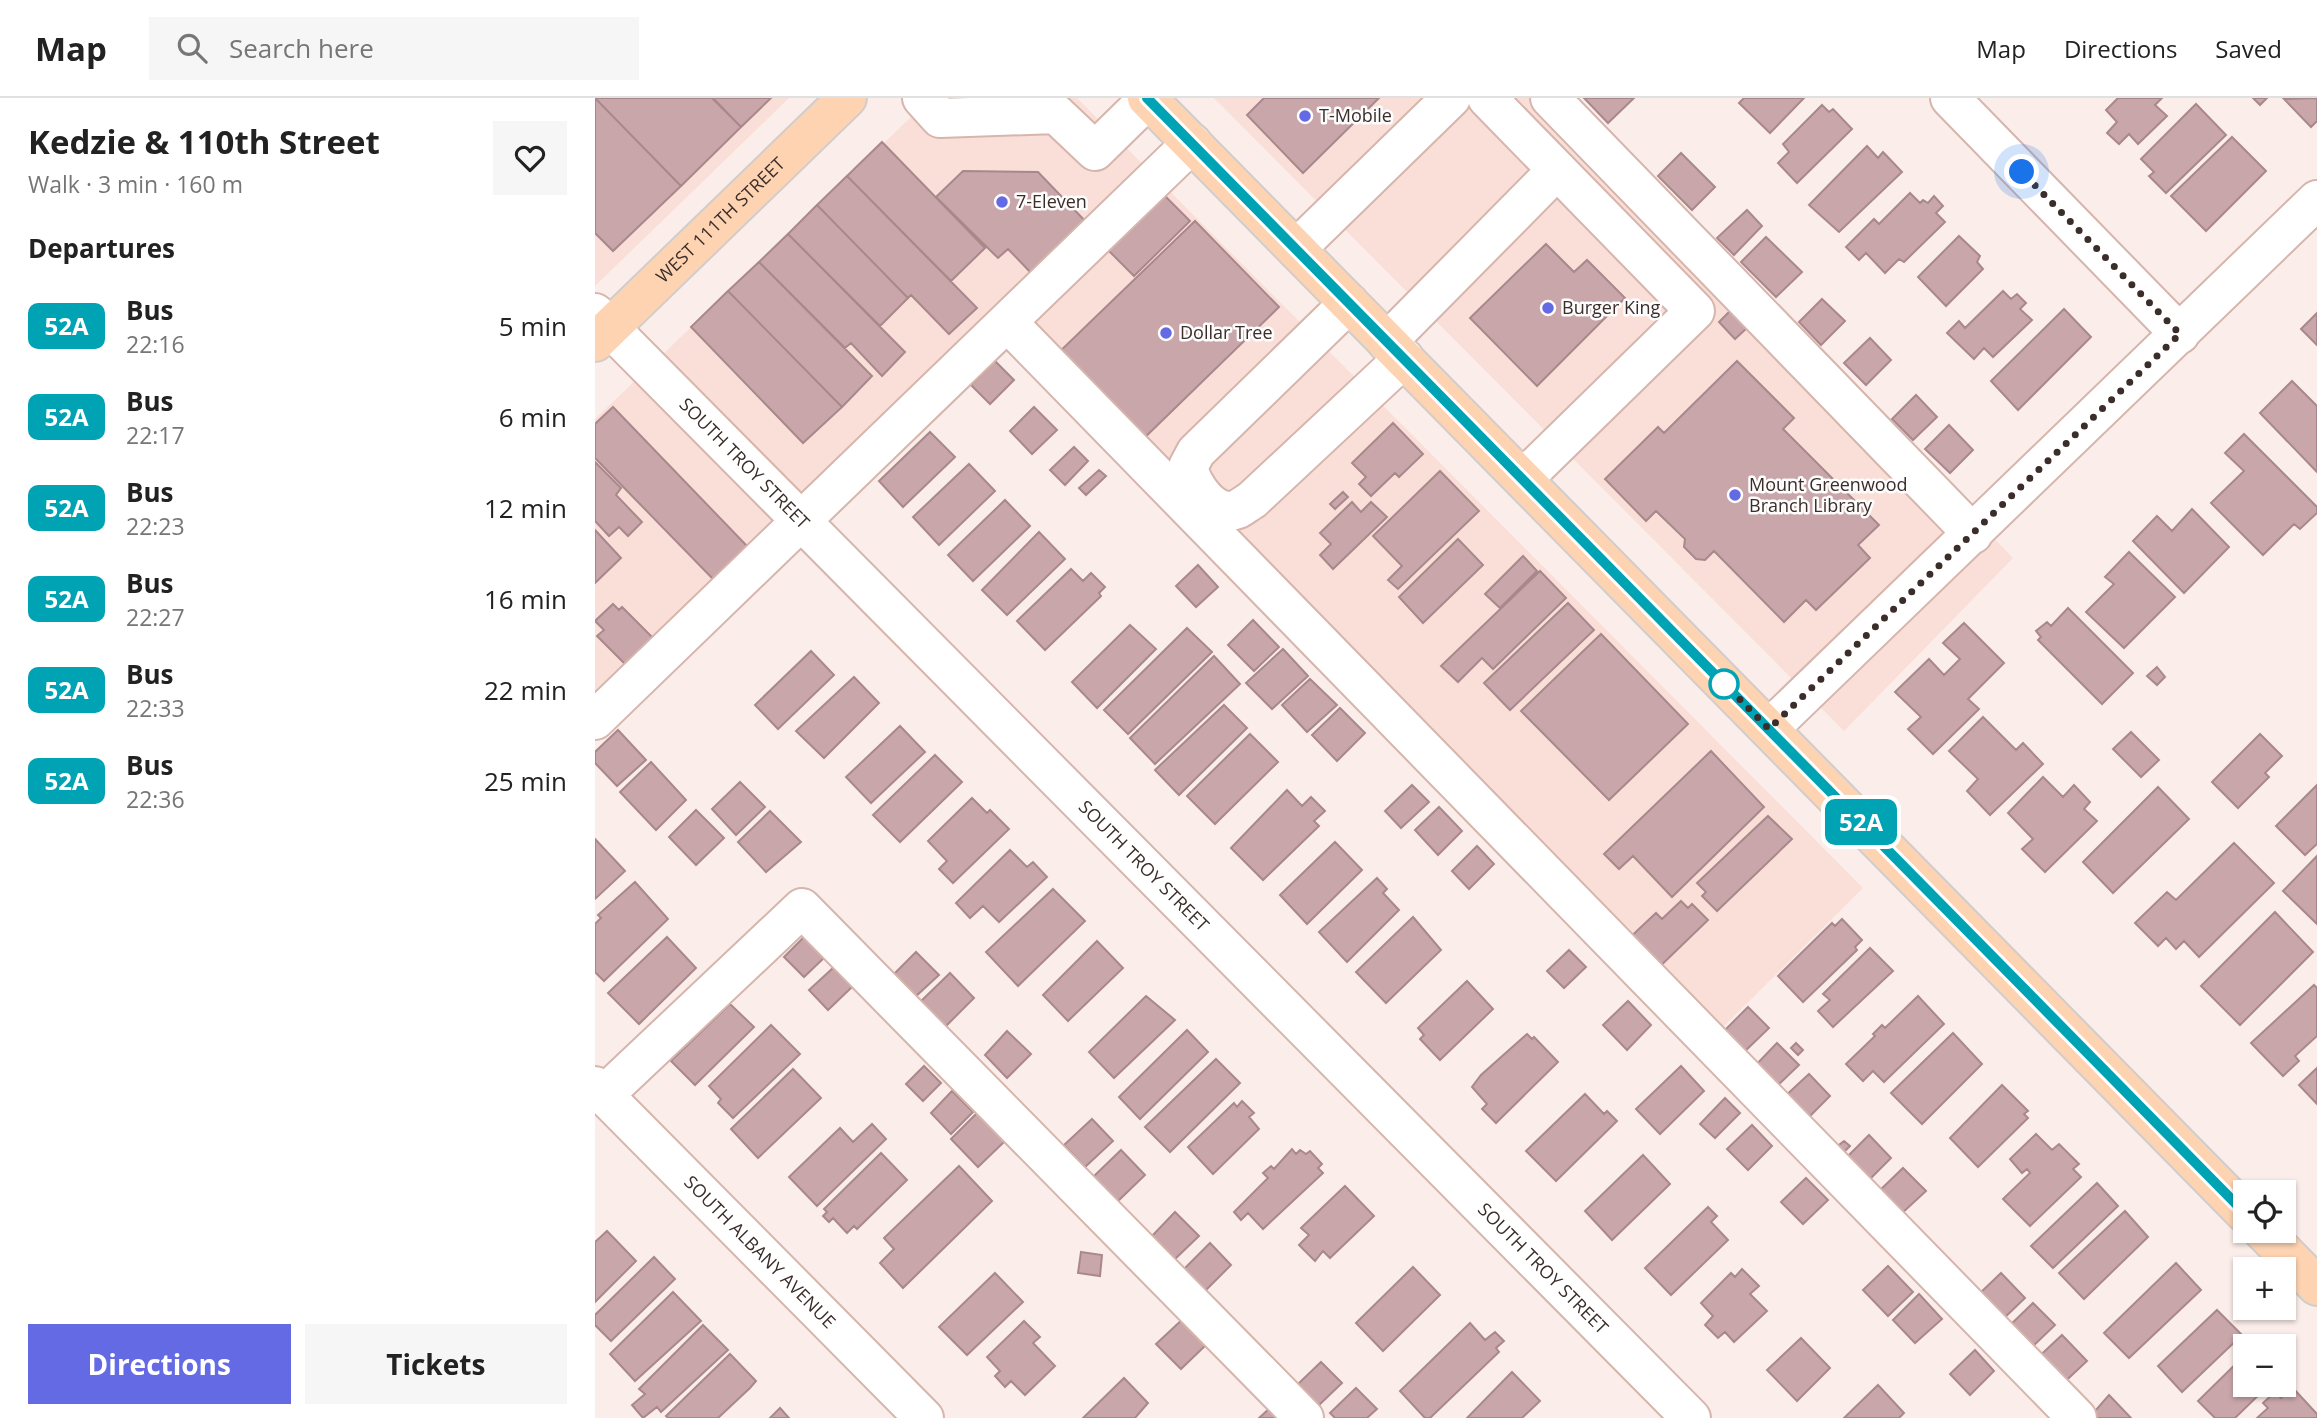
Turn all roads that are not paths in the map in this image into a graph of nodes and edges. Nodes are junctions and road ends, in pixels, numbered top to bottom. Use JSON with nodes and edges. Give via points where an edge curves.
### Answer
{"nodes":[{"id":1,"x":847,"y":98,"type":"edge"},
{"id":2,"x":922,"y":98,"type":"edge"},
{"id":3,"x":1147,"y":98,"type":"edge"},
{"id":4,"x":1451,"y":98,"type":"edge"},
{"id":5,"x":1487,"y":98,"type":"edge"},
{"id":6,"x":1550,"y":98,"type":"edge"},
{"id":7,"x":1950,"y":98,"type":"edge"},
{"id":8,"x":1192,"y":143,"type":"junction"},
{"id":9,"x":1557,"y":170,"type":"junction"},
{"id":10,"x":2317,"y":200,"type":"edge"},
{"id":11,"x":1296,"y":249,"type":"junction"},
{"id":12,"x":1349,"y":303,"type":"junction"},
{"id":13,"x":1008,"y":323,"type":"junction"},
{"id":14,"x":600,"y":328,"type":"edge"},
{"id":15,"x":2180,"y":334,"type":"junction"},
{"id":16,"x":1396,"y":350,"type":"junction"},
{"id":17,"x":1523,"y":479,"type":"junction"},
{"id":18,"x":801,"y":521,"type":"junction"},
{"id":19,"x":1973,"y":534,"type":"junction"},
{"id":20,"x":595,"y":720,"type":"edge"},
{"id":21,"x":1769,"y":729,"type":"junction"},
{"id":22,"x":600,"y":1091,"type":"edge"},
{"id":23,"x":2233,"y":1201,"type":"edge"},
{"id":24,"x":2275,"y":1243,"type":"edge"},
{"id":25,"x":2317,"y":1286,"type":"edge"},
{"id":26,"x":924,"y":1418,"type":"edge"},
{"id":27,"x":1304,"y":1418,"type":"edge"},
{"id":28,"x":1691,"y":1418,"type":"edge"},
{"id":29,"x":2077,"y":1418,"type":"edge"}],
"edges":[{"from":1,"to":14,"type":"main road","name":"WEST 111TH STREET"},
{"from":2,"to":3,"type":"street","via":[[940,118],[1056,114],[1095,151]]},
{"from":3,"to":8,"type":"main road"},
{"from":4,"to":11,"type":"street"},
{"from":5,"to":9,"type":"street"},
{"from":6,"to":19,"type":"street"},
{"from":7,"to":15,"type":"street"},
{"from":8,"to":11,"type":"main road"},
{"from":8,"to":13,"type":"street"},
{"from":9,"to":16,"type":"street"},
{"from":9,"to":17,"type":"street","via":[[1695,311]]},
{"from":10,"to":15,"type":"street"},
{"from":11,"to":12,"type":"main road"},
{"from":12,"to":16,"type":"main road"},
{"from":12,"to":16,"type":"street","via":[[1196,452],[1188,467],[1191,481],[1204,497],[1219,509],[1236,510],[1252,500]]},
{"from":13,"to":18,"type":"street"},
{"from":13,"to":29,"type":"street"},
{"from":14,"to":18,"type":"street","name":"SOUTH TROY STREET"},
{"from":15,"to":19,"type":"street"},
{"from":16,"to":17,"type":"main road"},
{"from":17,"to":21,"type":"main road"},
{"from":18,"to":20,"type":"street"},
{"from":18,"to":28,"type":"street","name":"SOUTH TROY STREET"},
{"from":19,"to":21,"type":"street"},
{"from":21,"to":23,"type":"main road"},
{"from":22,"to":26,"type":"street","name":"SOUTH ALBANY AVENUE"},
{"from":22,"to":27,"type":"street","via":[[802,908]]},
{"from":24,"to":25,"type":"main road"}]}
